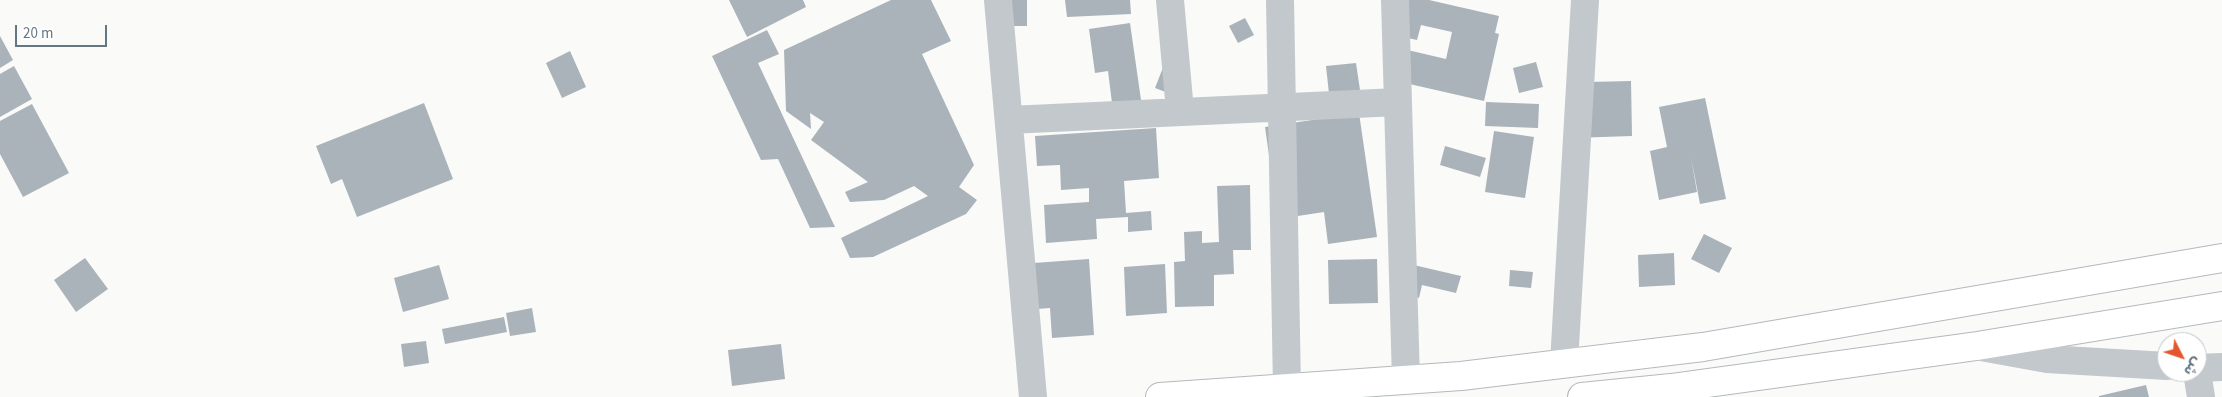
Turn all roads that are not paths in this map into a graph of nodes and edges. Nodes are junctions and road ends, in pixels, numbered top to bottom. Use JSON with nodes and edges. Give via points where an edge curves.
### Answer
{"nodes":[{"id":1,"x":998,"y":0,"type":"edge"},
{"id":2,"x":1170,"y":0,"type":"edge"},
{"id":3,"x":1280,"y":0,"type":"edge"},
{"id":4,"x":1395,"y":0,"type":"edge"},
{"id":5,"x":1585,"y":0,"type":"edge"},
{"id":6,"x":1398,"y":102,"type":"junction"},
{"id":7,"x":1282,"y":106,"type":"junction"},
{"id":8,"x":1180,"y":112,"type":"junction"},
{"id":9,"x":1009,"y":120,"type":"junction"},
{"id":10,"x":2222,"y":258,"type":"edge"},
{"id":11,"x":2222,"y":306,"type":"edge"},
{"id":12,"x":1977,"y":346,"type":"junction"},
{"id":13,"x":1564,"y":363,"type":"junction"},
{"id":14,"x":2157,"y":365,"type":"edge"},
{"id":15,"x":2222,"y":367,"type":"edge"},
{"id":16,"x":2207,"y":368,"type":"edge"},
{"id":17,"x":1406,"y":380,"type":"junction"},
{"id":18,"x":2199,"y":382,"type":"edge"},
{"id":19,"x":1287,"y":388,"type":"junction"},
{"id":20,"x":1672,"y":393,"type":"edge"},
{"id":21,"x":1033,"y":397,"type":"edge"},
{"id":22,"x":1160,"y":397,"type":"edge"},
{"id":23,"x":1582,"y":397,"type":"edge"},
{"id":24,"x":2201,"y":397,"type":"edge"}],
"edges":[{"from":1,"to":9,"type":"street"},
{"from":2,"to":8,"type":"street"},
{"from":3,"to":7,"type":"street"},
{"from":4,"to":6,"type":"street"},
{"from":5,"to":13,"type":"street"},
{"from":6,"to":7,"type":"street"},
{"from":6,"to":17,"type":"street"},
{"from":7,"to":8,"type":"street"},
{"from":7,"to":19,"type":"street"},
{"from":8,"to":9,"type":"street"},
{"from":9,"to":21,"type":"street"},
{"from":10,"to":13,"type":"highway","via":[[1713,345]]},
{"from":11,"to":12,"type":"highway"},
{"from":12,"to":14,"type":"street","via":[[2047,359]]},
{"from":12,"to":20,"type":"highway"},
{"from":13,"to":17,"type":"highway"},
{"from":15,"to":16,"type":"street"},
{"from":17,"to":19,"type":"highway"},
{"from":18,"to":24,"type":"street"},
{"from":19,"to":22,"type":"highway"},
{"from":20,"to":23,"type":"highway"}]}
